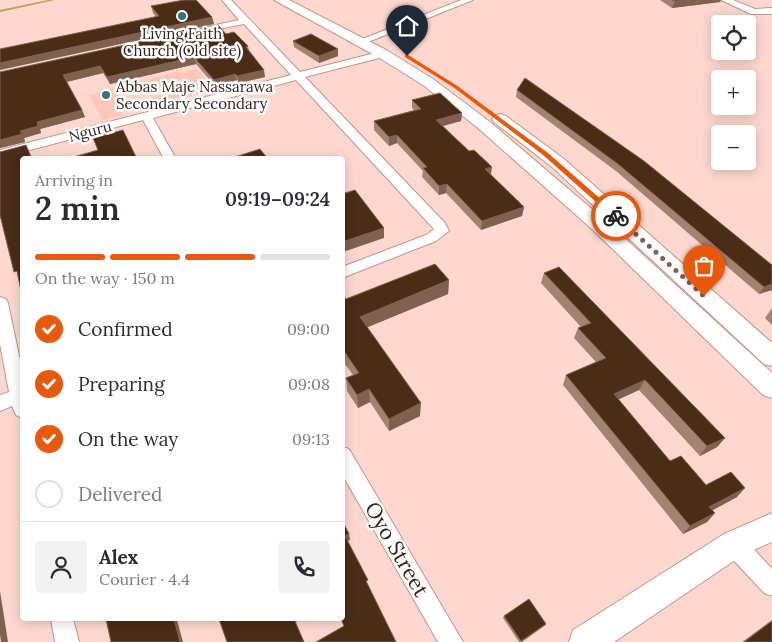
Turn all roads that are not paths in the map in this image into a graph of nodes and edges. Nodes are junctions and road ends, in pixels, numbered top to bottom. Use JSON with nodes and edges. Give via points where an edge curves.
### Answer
{"nodes":[{"id":1,"x":226,"y":0,"type":"edge"},
{"id":2,"x":280,"y":0,"type":"edge"},
{"id":3,"x":302,"y":0,"type":"edge"},
{"id":4,"x":469,"y":0,"type":"edge"},
{"id":5,"x":725,"y":0,"type":"edge"},
{"id":6,"x":772,"y":11,"type":"edge"},
{"id":7,"x":246,"y":21,"type":"junction"},
{"id":8,"x":189,"y":33,"type":"edge"},
{"id":9,"x":367,"y":39,"type":"junction"},
{"id":10,"x":383,"y":54,"type":"junction"},
{"id":11,"x":298,"y":76,"type":"junction"},
{"id":12,"x":146,"y":116,"type":"junction"},
{"id":13,"x":0,"y":154,"type":"edge"},
{"id":14,"x":168,"y":156,"type":"edge"},
{"id":15,"x":345,"y":273,"type":"edge"},
{"id":16,"x":0,"y":303,"type":"edge"},
{"id":17,"x":772,"y":357,"type":"edge"},
{"id":18,"x":772,"y":388,"type":"edge"},
{"id":19,"x":20,"y":391,"type":"edge"},
{"id":20,"x":20,"y":400,"type":"edge"},
{"id":21,"x":0,"y":403,"type":"edge"},
{"id":22,"x":345,"y":460,"type":"edge"},
{"id":23,"x":772,"y":526,"type":"edge"},
{"id":24,"x":734,"y":544,"type":"junction"},
{"id":25,"x":772,"y":585,"type":"edge"},
{"id":26,"x":62,"y":621,"type":"edge"},
{"id":27,"x":67,"y":642,"type":"edge"},
{"id":28,"x":451,"y":642,"type":"edge"},
{"id":29,"x":585,"y":642,"type":"edge"}],
"edges":[{"from":1,"to":7,"type":"street"},
{"from":2,"to":9,"type":"main road"},
{"from":3,"to":9,"type":"main road"},
{"from":4,"to":9,"type":"street"},
{"from":5,"to":6,"type":"street","via":[[754,12]]},
{"from":7,"to":8,"type":"street"},
{"from":7,"to":11,"type":"street"},
{"from":9,"to":10,"type":"main road"},
{"from":9,"to":17,"type":"main road","via":[[454,86],[558,163]]},
{"from":10,"to":11,"type":"street","name":"Nguru"},
{"from":10,"to":18,"type":"main road","via":[[428,82],[538,170]]},
{"from":11,"to":12,"type":"street","name":"Nguru"},
{"from":11,"to":15,"type":"street","via":[[437,221],[442,231]]},
{"from":12,"to":13,"type":"street","name":"Nguru"},
{"from":12,"to":14,"type":"street"},
{"from":16,"to":19,"type":"street"},
{"from":20,"to":21,"type":"street"},
{"from":22,"to":28,"type":"street","name":"Oyo Street"},
{"from":23,"to":24,"type":"main road"},
{"from":24,"to":25,"type":"street"},
{"from":24,"to":29,"type":"main road"},
{"from":26,"to":27,"type":"street"}]}
